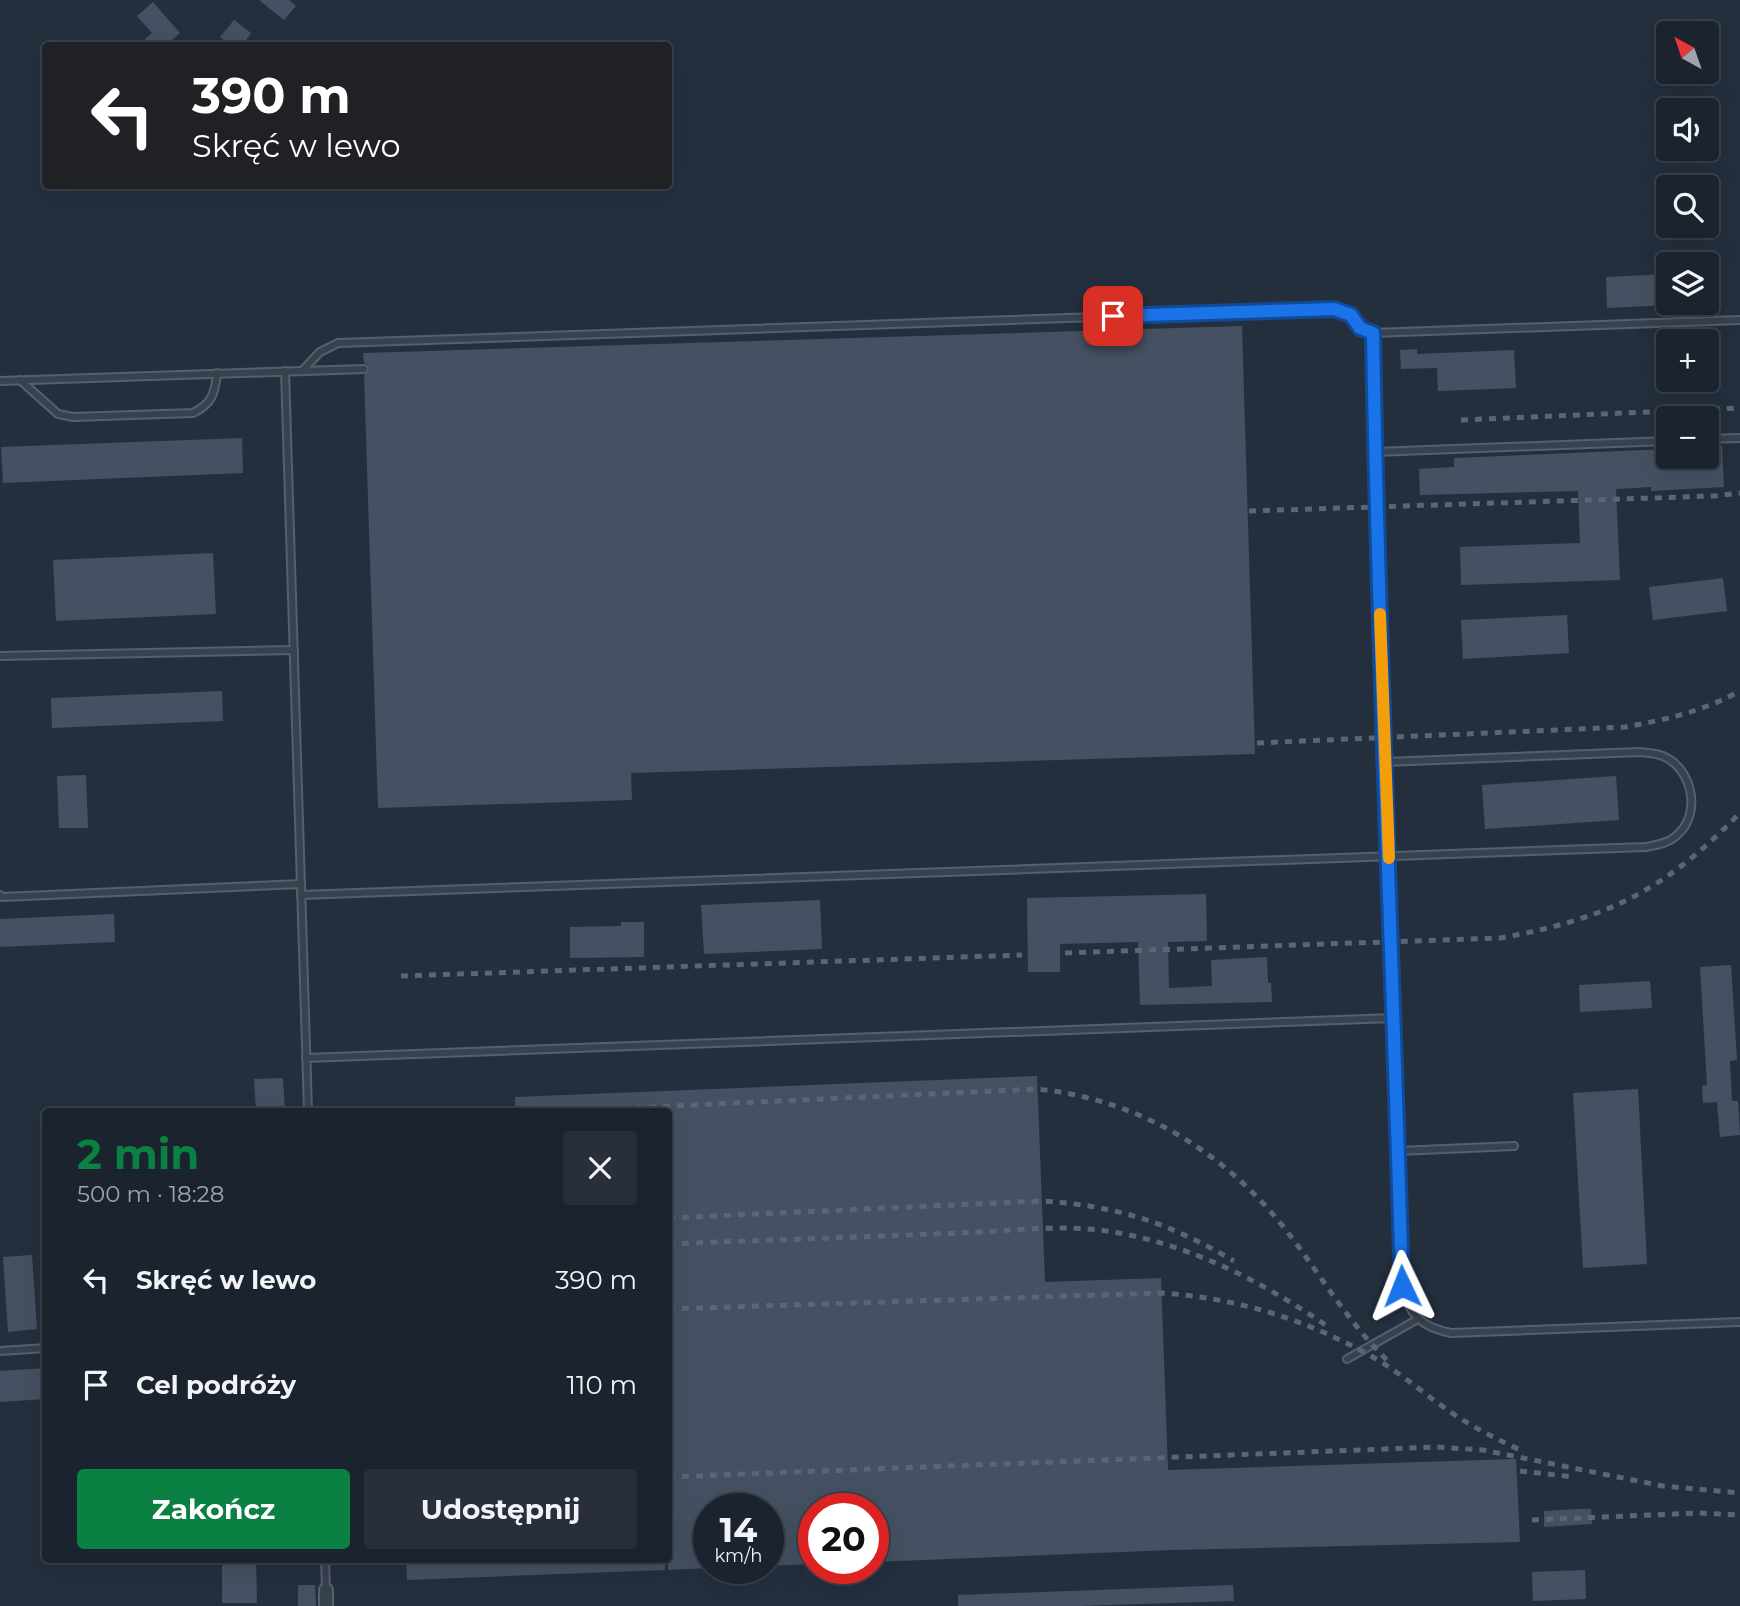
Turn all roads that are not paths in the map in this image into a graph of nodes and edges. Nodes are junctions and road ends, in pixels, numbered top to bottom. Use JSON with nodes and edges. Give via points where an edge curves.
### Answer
{"nodes":[{"id":1,"x":1740,"y":320,"type":"edge"},
{"id":2,"x":1373,"y":333,"type":"junction"},
{"id":3,"x":364,"y":369,"type":"dead end"},
{"id":4,"x":285,"y":371,"type":"junction"},
{"id":5,"x":302,"y":371,"type":"junction"},
{"id":6,"x":217,"y":373,"type":"junction"},
{"id":7,"x":20,"y":380,"type":"junction"},
{"id":8,"x":0,"y":381,"type":"edge"},
{"id":9,"x":1740,"y":438,"type":"edge"},
{"id":10,"x":1719,"y":439,"type":"edge"},
{"id":11,"x":1656,"y":441,"type":"edge"},
{"id":12,"x":1375,"y":452,"type":"junction"},
{"id":13,"x":294,"y":650,"type":"junction"},
{"id":14,"x":0,"y":656,"type":"edge"},
{"id":15,"x":1385,"y":762,"type":"junction"},
{"id":16,"x":1389,"y":857,"type":"junction"},
{"id":17,"x":301,"y":884,"type":"junction"},
{"id":18,"x":0,"y":895,"type":"edge"},
{"id":19,"x":301,"y":895,"type":"junction"},
{"id":20,"x":1394,"y":1018,"type":"junction"},
{"id":21,"x":306,"y":1058,"type":"junction"},
{"id":22,"x":308,"y":1108,"type":"edge"},
{"id":23,"x":1514,"y":1146,"type":"dead end"},
{"id":24,"x":1398,"y":1152,"type":"junction"},
{"id":25,"x":1418,"y":1320,"type":"junction"},
{"id":26,"x":1740,"y":1322,"type":"edge"},
{"id":27,"x":42,"y":1348,"type":"edge"},
{"id":28,"x":0,"y":1351,"type":"edge"},
{"id":29,"x":1347,"y":1359,"type":"dead end"},
{"id":30,"x":325,"y":1563,"type":"edge"},
{"id":31,"x":326,"y":1590,"type":"joint"},
{"id":32,"x":326,"y":1606,"type":"edge"}],
"edges":[{"from":1,"to":2,"type":"lane"},
{"from":2,"to":5,"type":"lane","via":[[1360,328],[1351,315],[1334,309],[338,342],[320,352]]},
{"from":2,"to":12,"type":"lane"},
{"from":3,"to":5,"type":"lane"},
{"from":4,"to":5,"type":"lane"},
{"from":4,"to":6,"type":"lane"},
{"from":4,"to":13,"type":"lane"},
{"from":6,"to":7,"type":"lane"},
{"from":6,"to":7,"type":"lane","via":[[215,394],[193,413],[58,414]]},
{"from":7,"to":8,"type":"lane"},
{"from":9,"to":10,"type":"lane"},
{"from":11,"to":12,"type":"lane"},
{"from":12,"to":15,"type":"lane"},
{"from":13,"to":14,"type":"lane"},
{"from":13,"to":17,"type":"lane"},
{"from":15,"to":16,"type":"lane"},
{"from":15,"to":16,"type":"lane","via":[[1655,754],[1677,765],[1691,794],[1687,823],[1677,835],[1646,847]]},
{"from":16,"to":19,"type":"lane"},
{"from":16,"to":20,"type":"lane"},
{"from":17,"to":18,"type":"lane"},
{"from":17,"to":19,"type":"lane"},
{"from":19,"to":21,"type":"lane"},
{"from":20,"to":21,"type":"lane"},
{"from":20,"to":24,"type":"lane"},
{"from":21,"to":22,"type":"lane"},
{"from":23,"to":24,"type":"lane"},
{"from":24,"to":25,"type":"lane","via":[[1402,1286],[1406,1306]]},
{"from":25,"to":26,"type":"lane","via":[[1451,1333]]},
{"from":25,"to":29,"type":"lane"},
{"from":27,"to":28,"type":"lane"},
{"from":30,"to":31,"type":"lane"},
{"from":31,"to":32,"type":"street"}]}
